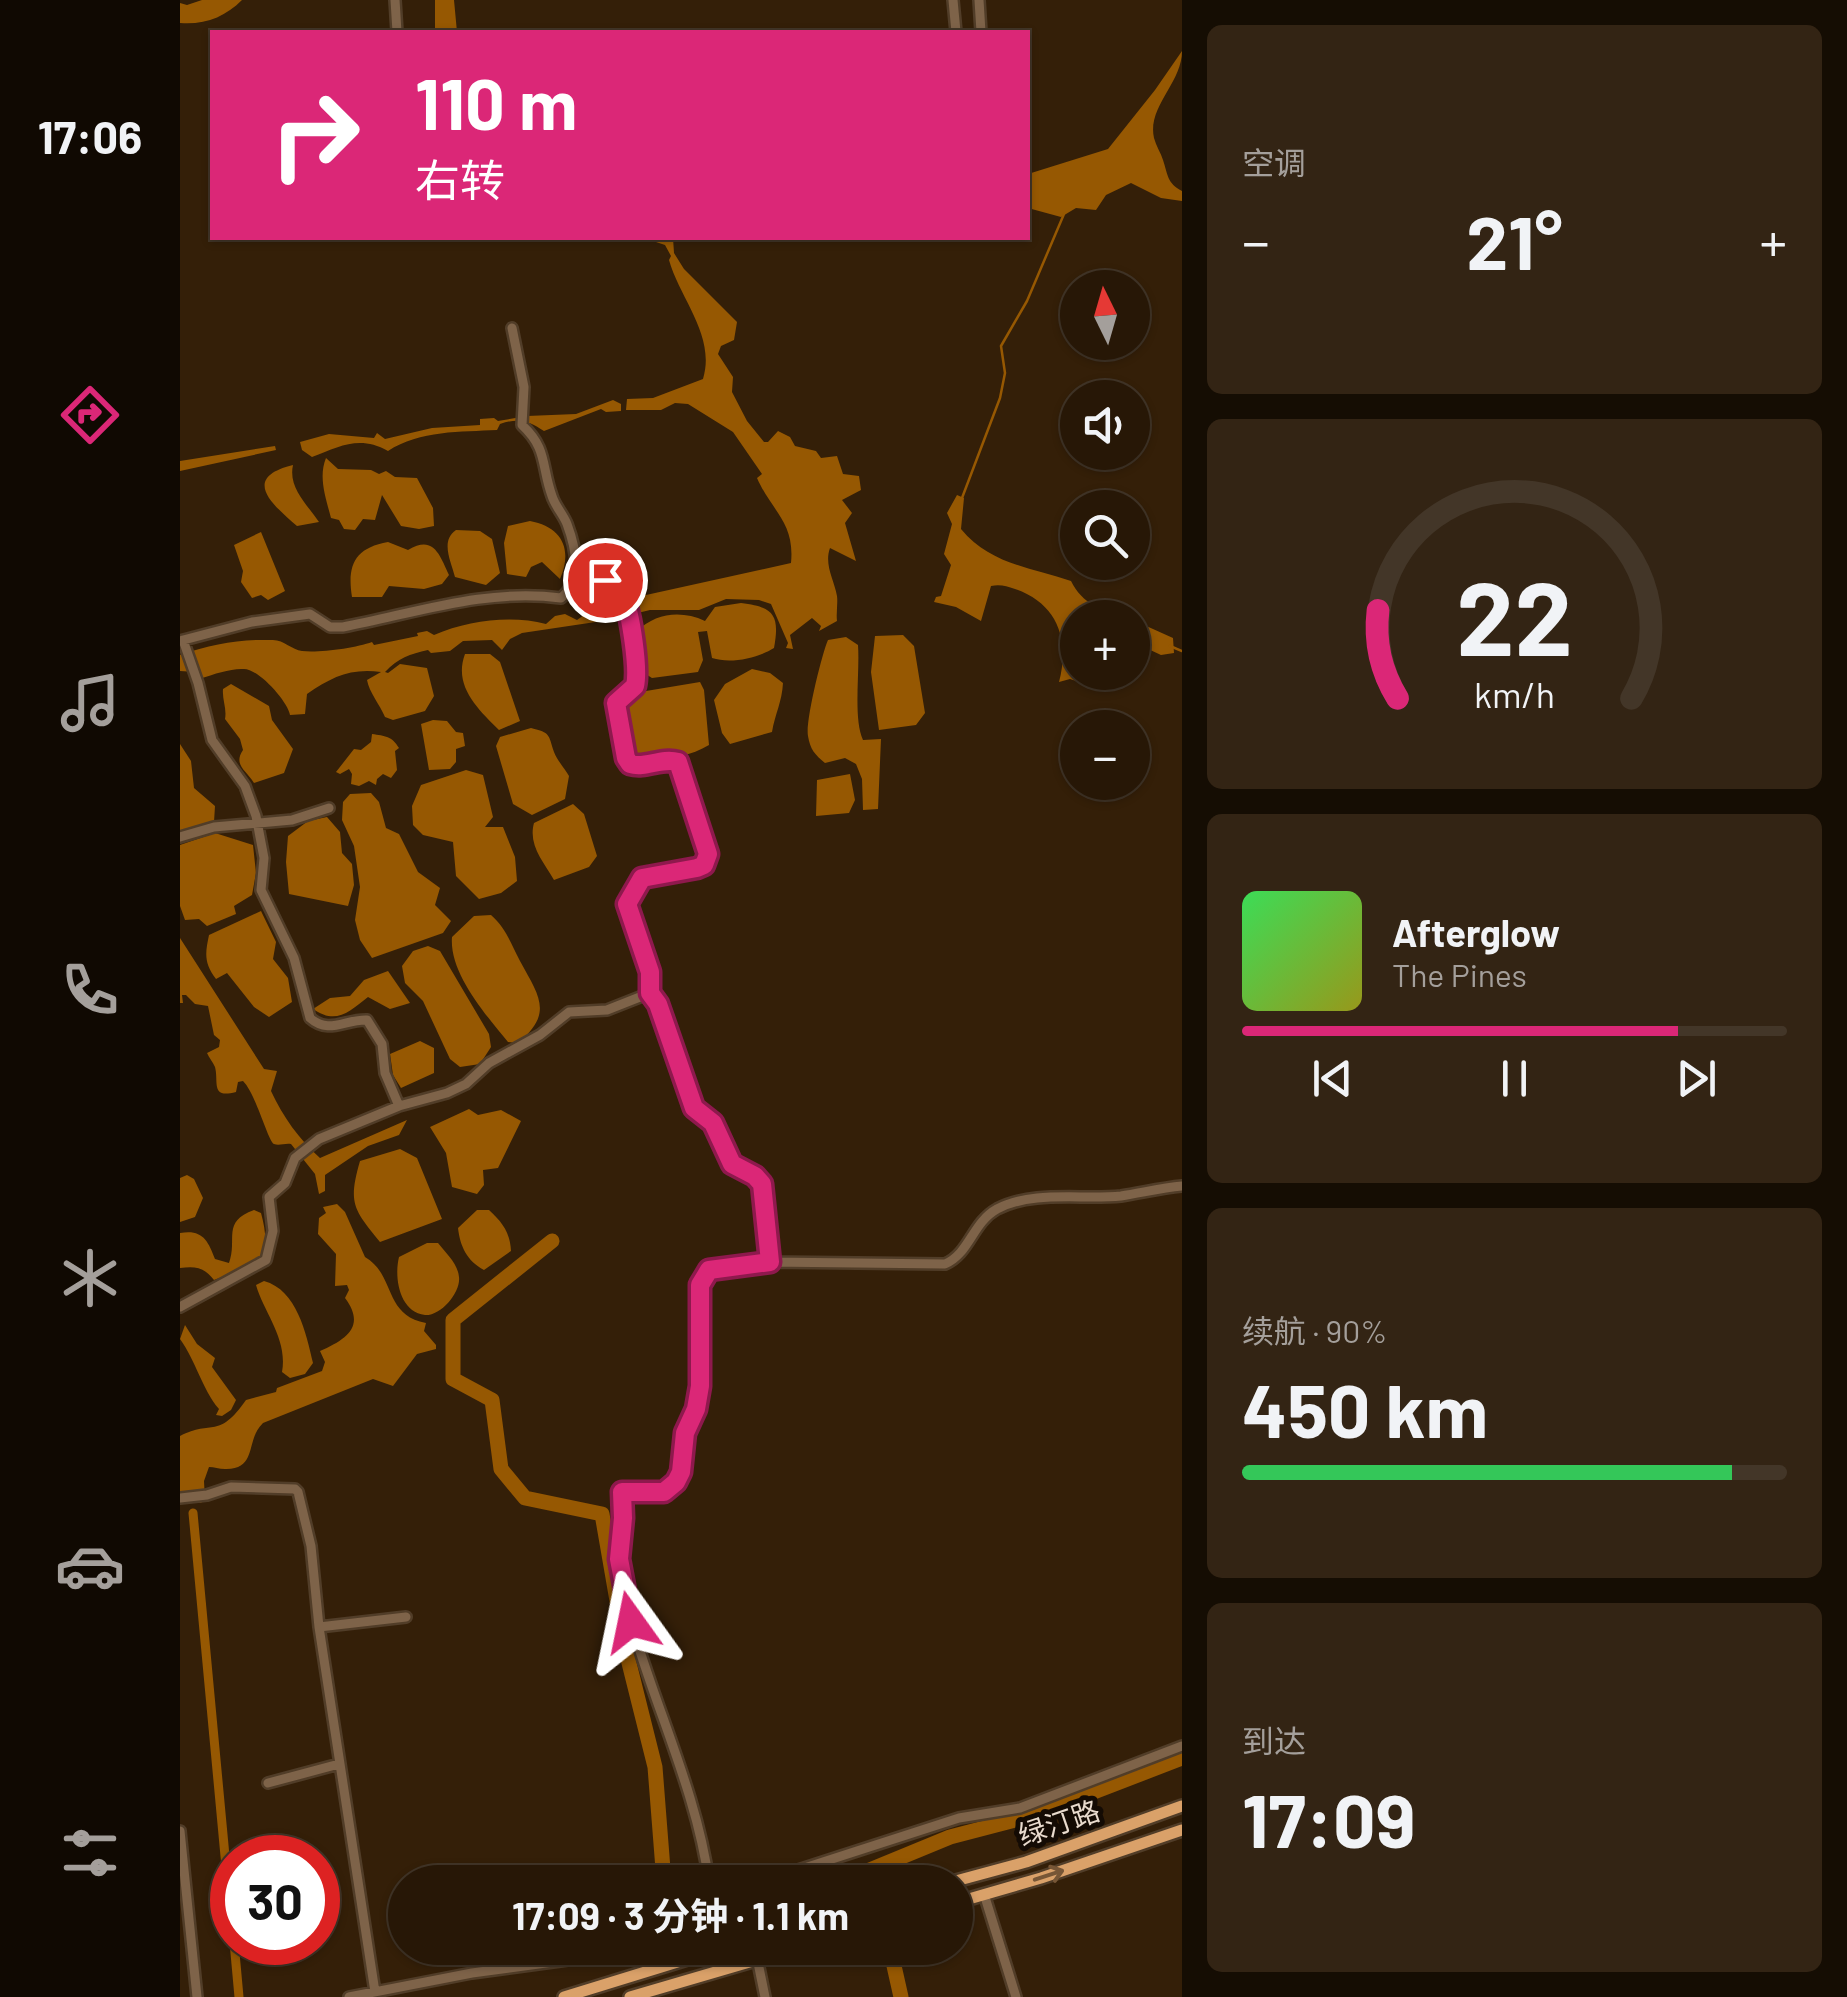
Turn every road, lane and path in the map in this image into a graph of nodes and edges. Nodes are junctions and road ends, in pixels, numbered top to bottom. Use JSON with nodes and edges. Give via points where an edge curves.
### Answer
{"nodes":[{"id":1,"x":395,"y":0,"type":"edge"},
{"id":2,"x":953,"y":0,"type":"edge"},
{"id":3,"x":979,"y":0,"type":"edge"},
{"id":4,"x":396,"y":30,"type":"edge"},
{"id":5,"x":956,"y":30,"type":"edge"},
{"id":6,"x":981,"y":30,"type":"edge"},
{"id":7,"x":512,"y":328,"type":"dead end"},
{"id":8,"x":576,"y":572,"type":"junction"},
{"id":9,"x":182,"y":641,"type":"edge"},
{"id":10,"x":329,"y":808,"type":"dead end"},
{"id":11,"x":259,"y":826,"type":"junction"},
{"id":12,"x":180,"y":837,"type":"edge"},
{"id":13,"x":650,"y":993,"type":"junction"},
{"id":14,"x":399,"y":1106,"type":"junction"},
{"id":15,"x":1182,"y":1186,"type":"edge"},
{"id":16,"x":770,"y":1262,"type":"junction"},
{"id":17,"x":180,"y":1307,"type":"edge"},
{"id":18,"x":180,"y":1498,"type":"edge"},
{"id":19,"x":406,"y":1617,"type":"dead end"},
{"id":20,"x":319,"y":1627,"type":"junction"},
{"id":21,"x":1182,"y":1746,"type":"edge"},
{"id":22,"x":340,"y":1764,"type":"junction"},
{"id":23,"x":268,"y":1783,"type":"dead end"},
{"id":24,"x":1182,"y":1806,"type":"edge"},
{"id":25,"x":1182,"y":1830,"type":"edge"},
{"id":26,"x":180,"y":1831,"type":"edge"},
{"id":27,"x":705,"y":1865,"type":"edge"},
{"id":28,"x":814,"y":1865,"type":"edge"},
{"id":29,"x":973,"y":1876,"type":"edge"},
{"id":30,"x":984,"y":1894,"type":"junction"},
{"id":31,"x":973,"y":1897,"type":"edge"},
{"id":32,"x":531,"y":1965,"type":"edge"},
{"id":33,"x":668,"y":1965,"type":"edge"},
{"id":34,"x":722,"y":1965,"type":"edge"},
{"id":35,"x":758,"y":1965,"type":"edge"},
{"id":36,"x":375,"y":1992,"type":"junction"},
{"id":37,"x":197,"y":1997,"type":"edge"},
{"id":38,"x":349,"y":1997,"type":"edge"},
{"id":39,"x":564,"y":1997,"type":"edge"},
{"id":40,"x":630,"y":1997,"type":"edge"},
{"id":41,"x":765,"y":1997,"type":"edge"},
{"id":42,"x":1016,"y":1997,"type":"edge"}],
"edges":[{"from":1,"to":4,"type":"street"},
{"from":2,"to":5,"type":"street"},
{"from":3,"to":6,"type":"street"},
{"from":7,"to":8,"type":"street","via":[[524,387],[522,424],[543,454]]},
{"from":8,"to":9,"type":"street","via":[[561,598],[469,598],[343,627],[310,614]]},
{"from":8,"to":13,"type":"street","via":[[613,583],[624,598],[637,680],[616,703],[626,758],[638,767],[678,762],[708,854],[697,868],[642,878],[629,896]]},
{"from":9,"to":11,"type":"street","via":[[212,740],[245,786]]},
{"from":10,"to":11,"type":"street"},
{"from":11,"to":12,"type":"street","via":[[214,827]]},
{"from":11,"to":14,"type":"street","via":[[262,890],[294,958],[310,1018],[330,1027],[367,1020],[382,1044],[385,1074]]},
{"from":13,"to":14,"type":"street","via":[[607,1010],[569,1012],[466,1084]]},
{"from":13,"to":16,"type":"street","via":[[694,1108],[713,1123],[732,1164],[762,1184]]},
{"from":14,"to":17,"type":"street","via":[[320,1139],[295,1158],[286,1182],[269,1196],[273,1231],[266,1260]]},
{"from":15,"to":16,"type":"street","via":[[1017,1202],[982,1220],[956,1259],[945,1264]]},
{"from":16,"to":27,"type":"street","via":[[720,1266],[704,1276],[700,1386],[681,1472],[664,1492],[622,1492],[625,1595]]},
{"from":18,"to":20,"type":"street","via":[[230,1487],[298,1492]]},
{"from":19,"to":20,"type":"street"},
{"from":20,"to":22,"type":"street"},
{"from":21,"to":28,"type":"street","via":[[1020,1808],[959,1818]]},
{"from":22,"to":23,"type":"street"},
{"from":22,"to":36,"type":"street"},
{"from":24,"to":29,"type":"main road","name":"绿汀路"},
{"from":30,"to":25,"type":"main road","name":"绿汀路","one_way":true},
{"from":26,"to":37,"type":"street"},
{"from":30,"to":31,"type":"main road","name":"绿汀路"},
{"from":30,"to":42,"type":"street"},
{"from":32,"to":36,"type":"street"},
{"from":33,"to":39,"type":"main road"},
{"from":34,"to":40,"type":"main road"},
{"from":35,"to":41,"type":"street"},
{"from":36,"to":38,"type":"street"}]}
